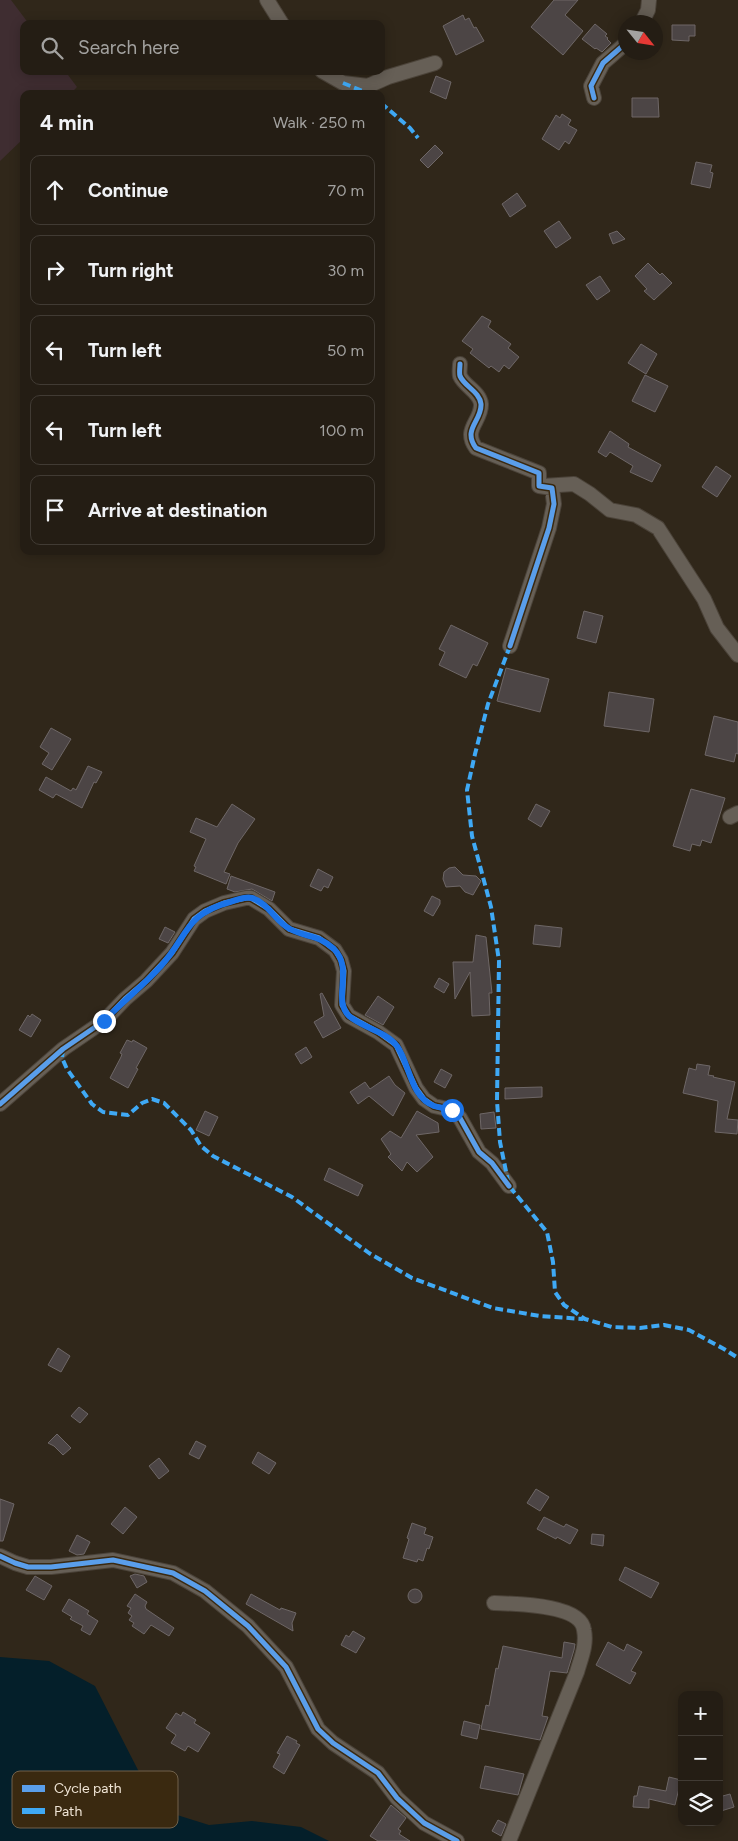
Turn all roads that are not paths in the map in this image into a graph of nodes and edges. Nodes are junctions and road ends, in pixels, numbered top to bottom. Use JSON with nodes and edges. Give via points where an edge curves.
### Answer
{"nodes":[{"id":1,"x":267,"y":0,"type":"edge"},
{"id":2,"x":649,"y":0,"type":"edge"},
{"id":3,"x":646,"y":15,"type":"edge"},
{"id":4,"x":280,"y":20,"type":"edge"},
{"id":5,"x":618,"y":50,"type":"edge"},
{"id":6,"x":436,"y":63,"type":"dead end"},
{"id":7,"x":329,"y":75,"type":"edge"},
{"id":8,"x":594,"y":98,"type":"dead end"},
{"id":9,"x":460,"y":364,"type":"dead end"},
{"id":10,"x":539,"y":486,"type":"junction"},
{"id":11,"x":510,"y":646,"type":"dead end"},
{"id":12,"x":738,"y":655,"type":"edge"},
{"id":13,"x":0,"y":1104,"type":"edge"},
{"id":14,"x":509,"y":1186,"type":"dead end"},
{"id":15,"x":0,"y":1556,"type":"edge"},
{"id":16,"x":494,"y":1603,"type":"dead end"},
{"id":17,"x":457,"y":1841,"type":"edge"},
{"id":18,"x":510,"y":1841,"type":"edge"}],
"edges":[{"from":1,"to":4,"type":"street"},
{"from":2,"to":3,"type":"street"},
{"from":5,"to":8,"type":"street","via":[[603,63],[592,86]]},
{"from":6,"to":7,"type":"street","via":[[368,86],[343,83]]},
{"from":9,"to":10,"type":"street","via":[[460,376],[480,398],[481,406],[471,431],[471,442],[476,448],[539,473]]},
{"from":10,"to":11,"type":"street","via":[[552,488],[554,504]]},
{"from":10,"to":12,"type":"street","via":[[574,484],[610,510],[636,515],[658,528],[704,599],[717,628]]},
{"from":13,"to":14,"type":"street","via":[[63,1049],[104,1021],[146,981],[172,953],[194,919],[224,903],[251,898],[269,909],[289,929],[319,938],[335,950],[344,971],[342,1005],[349,1016],[396,1045],[424,1099],[434,1106],[452,1110],[460,1118],[480,1152]]},
{"from":15,"to":17,"type":"street","via":[[28,1567],[113,1560],[173,1573],[205,1590],[248,1626],[286,1667],[318,1729],[378,1773],[397,1798],[424,1823]]},
{"from":16,"to":18,"type":"street","via":[[558,1610],[578,1618],[584,1628],[585,1647],[577,1672]]}]}
